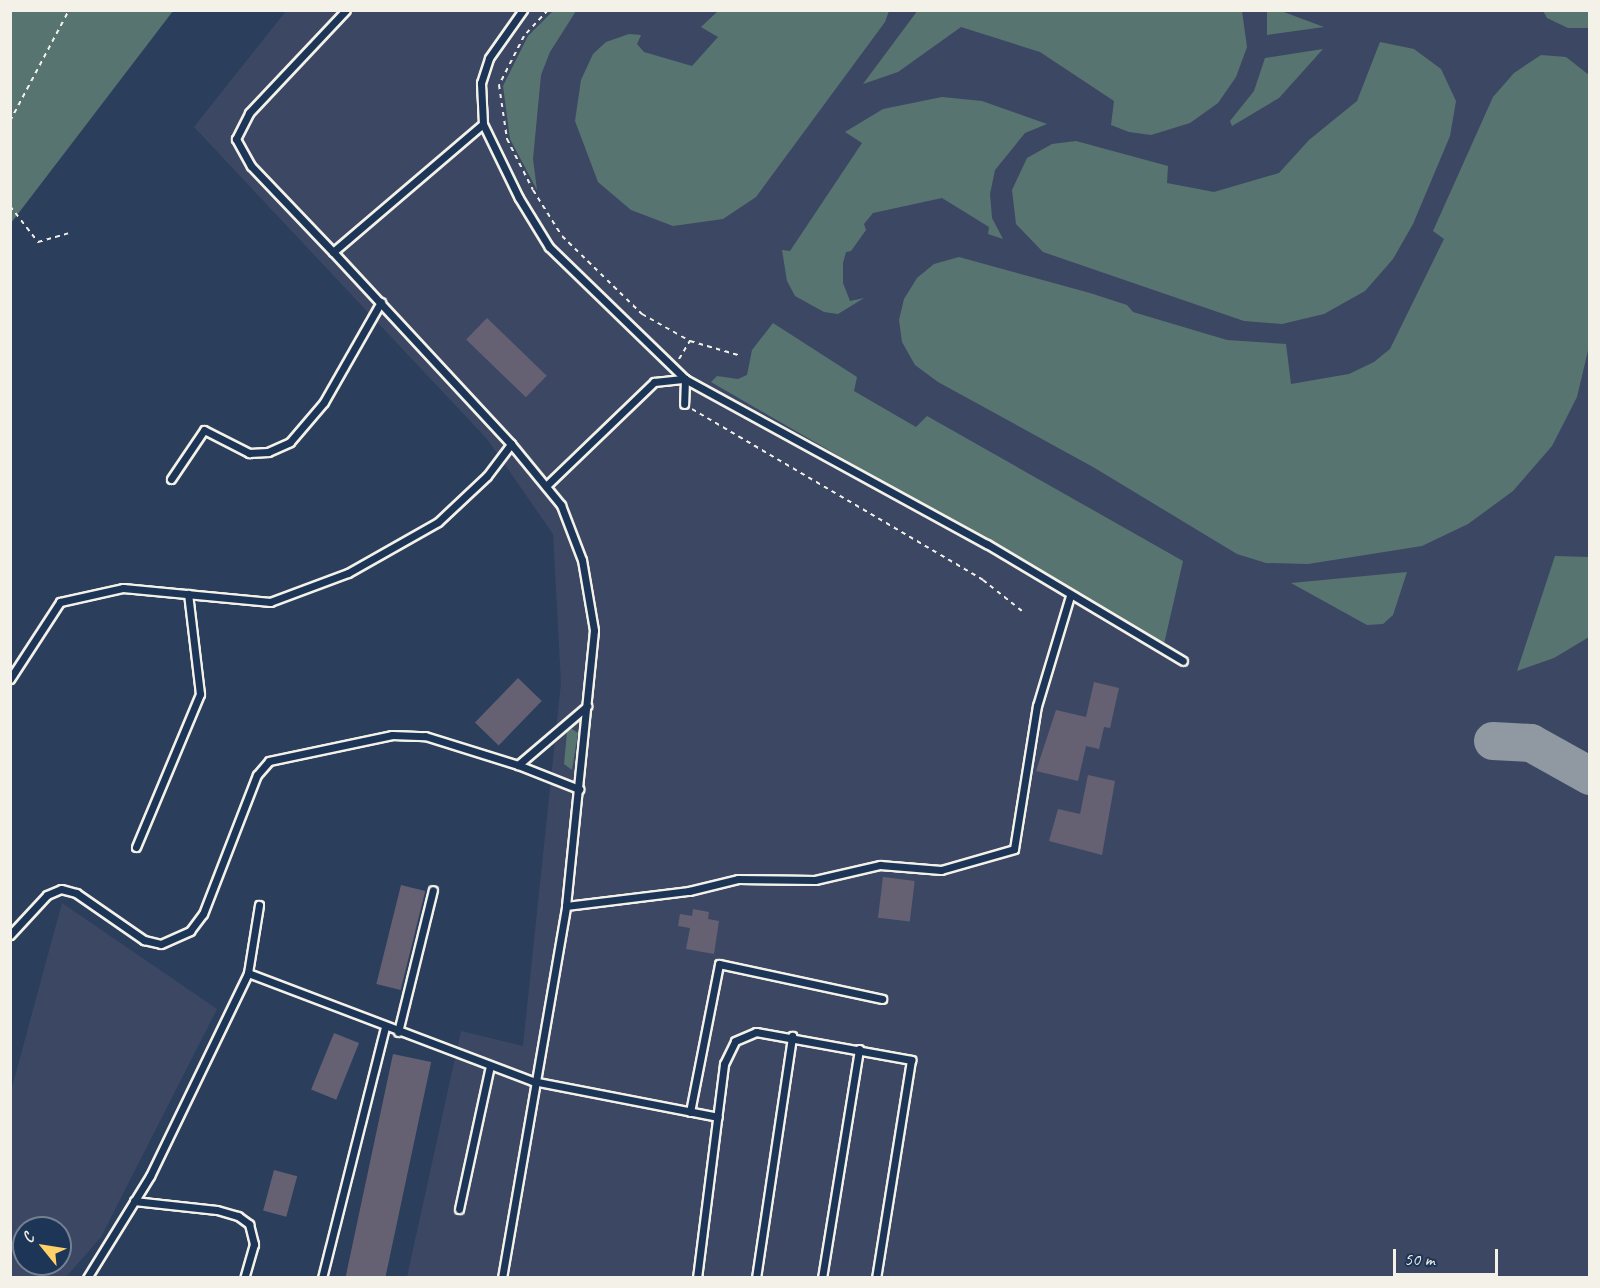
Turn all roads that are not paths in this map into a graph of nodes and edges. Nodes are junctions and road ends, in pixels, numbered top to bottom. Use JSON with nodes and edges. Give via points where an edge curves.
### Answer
{"nodes":[{"id":1,"x":346,"y":10,"type":"edge"},
{"id":2,"x":523,"y":10,"type":"edge"},
{"id":3,"x":483,"y":124,"type":"junction"},
{"id":4,"x":333,"y":252,"type":"junction"},
{"id":5,"x":381,"y":302,"type":"junction"},
{"id":6,"x":685,"y":379,"type":"junction"},
{"id":7,"x":684,"y":405,"type":"road end"},
{"id":8,"x":511,"y":444,"type":"junction"},
{"id":9,"x":171,"y":479,"type":"dead end"},
{"id":10,"x":546,"y":486,"type":"junction"},
{"id":11,"x":188,"y":594,"type":"junction"},
{"id":12,"x":1070,"y":596,"type":"junction"},
{"id":13,"x":1183,"y":661,"type":"dead end"},
{"id":14,"x":10,"y":680,"type":"edge"},
{"id":15,"x":587,"y":706,"type":"junction"},
{"id":16,"x":518,"y":765,"type":"junction"},
{"id":17,"x":579,"y":789,"type":"junction"},
{"id":18,"x":136,"y":847,"type":"dead end"},
{"id":19,"x":433,"y":890,"type":"dead end"},
{"id":20,"x":259,"y":905,"type":"dead end"},
{"id":21,"x":567,"y":906,"type":"junction"},
{"id":22,"x":10,"y":935,"type":"edge"},
{"id":23,"x":248,"y":973,"type":"junction"},
{"id":24,"x":882,"y":999,"type":"dead end"},
{"id":25,"x":385,"y":1027,"type":"junction"},
{"id":26,"x":399,"y":1032,"type":"junction"},
{"id":27,"x":792,"y":1036,"type":"junction"},
{"id":28,"x":859,"y":1048,"type":"junction"},
{"id":29,"x":490,"y":1066,"type":"junction"},
{"id":30,"x":533,"y":1081,"type":"junction"},
{"id":31,"x":690,"y":1112,"type":"junction"},
{"id":32,"x":717,"y":1117,"type":"junction"},
{"id":33,"x":134,"y":1201,"type":"junction"},
{"id":34,"x":459,"y":1209,"type":"dead end"},
{"id":35,"x":87,"y":1278,"type":"edge"},
{"id":36,"x":244,"y":1278,"type":"edge"},
{"id":37,"x":322,"y":1278,"type":"edge"},
{"id":38,"x":502,"y":1278,"type":"edge"},
{"id":39,"x":698,"y":1278,"type":"edge"},
{"id":40,"x":756,"y":1278,"type":"edge"},
{"id":41,"x":822,"y":1278,"type":"edge"},
{"id":42,"x":876,"y":1278,"type":"edge"}],
"edges":[{"from":1,"to":4,"type":"lane","via":[[249,113],[236,139],[251,166]]},
{"from":2,"to":3,"type":"lane","via":[[489,58],[481,83]]},
{"from":3,"to":4,"type":"lane"},
{"from":3,"to":6,"type":"lane","via":[[513,188],[549,247]]},
{"from":4,"to":5,"type":"lane"},
{"from":5,"to":8,"type":"lane"},
{"from":5,"to":9,"type":"lane","via":[[324,402],[290,442],[268,452],[249,453],[204,430]]},
{"from":6,"to":7,"type":"lane"},
{"from":6,"to":10,"type":"lane","via":[[654,382]]},
{"from":6,"to":12,"type":"lane","via":[[976,538]]},
{"from":8,"to":10,"type":"lane"},
{"from":8,"to":11,"type":"lane","via":[[487,476],[438,522],[348,573],[270,602]]},
{"from":10,"to":15,"type":"lane","via":[[561,505],[582,560],[594,630]]},
{"from":11,"to":14,"type":"lane","via":[[123,588],[60,602]]},
{"from":11,"to":18,"type":"lane","via":[[200,694]]},
{"from":12,"to":13,"type":"lane"},
{"from":12,"to":21,"type":"lane","via":[[1037,706],[1014,849],[941,870],[880,865],[815,880],[738,879],[689,891]]},
{"from":15,"to":16,"type":"lane"},
{"from":15,"to":17,"type":"lane"},
{"from":16,"to":17,"type":"lane"},
{"from":16,"to":22,"type":"lane","via":[[425,736],[392,735],[269,761],[257,774],[203,914],[190,932],[161,944],[144,940],[76,893],[61,889],[47,895]]},
{"from":17,"to":21,"type":"lane"},
{"from":19,"to":26,"type":"lane"},
{"from":20,"to":23,"type":"lane"},
{"from":21,"to":30,"type":"lane","via":[[547,1030]]},
{"from":23,"to":25,"type":"lane"},
{"from":23,"to":33,"type":"lane"},
{"from":24,"to":31,"type":"lane","via":[[719,964]]},
{"from":25,"to":26,"type":"lane"},
{"from":25,"to":37,"type":"lane"},
{"from":26,"to":29,"type":"lane"},
{"from":27,"to":28,"type":"lane"},
{"from":27,"to":32,"type":"lane","via":[[756,1032],[735,1041],[724,1064]]},
{"from":27,"to":40,"type":"lane"},
{"from":28,"to":41,"type":"lane"},
{"from":28,"to":42,"type":"lane","via":[[911,1060]]},
{"from":29,"to":30,"type":"lane"},
{"from":29,"to":34,"type":"lane"},
{"from":30,"to":31,"type":"lane"},
{"from":30,"to":38,"type":"lane"},
{"from":31,"to":32,"type":"lane"},
{"from":32,"to":39,"type":"lane"},
{"from":33,"to":35,"type":"lane"},
{"from":33,"to":36,"type":"lane","via":[[238,1216],[249,1224],[254,1244]]}]}
